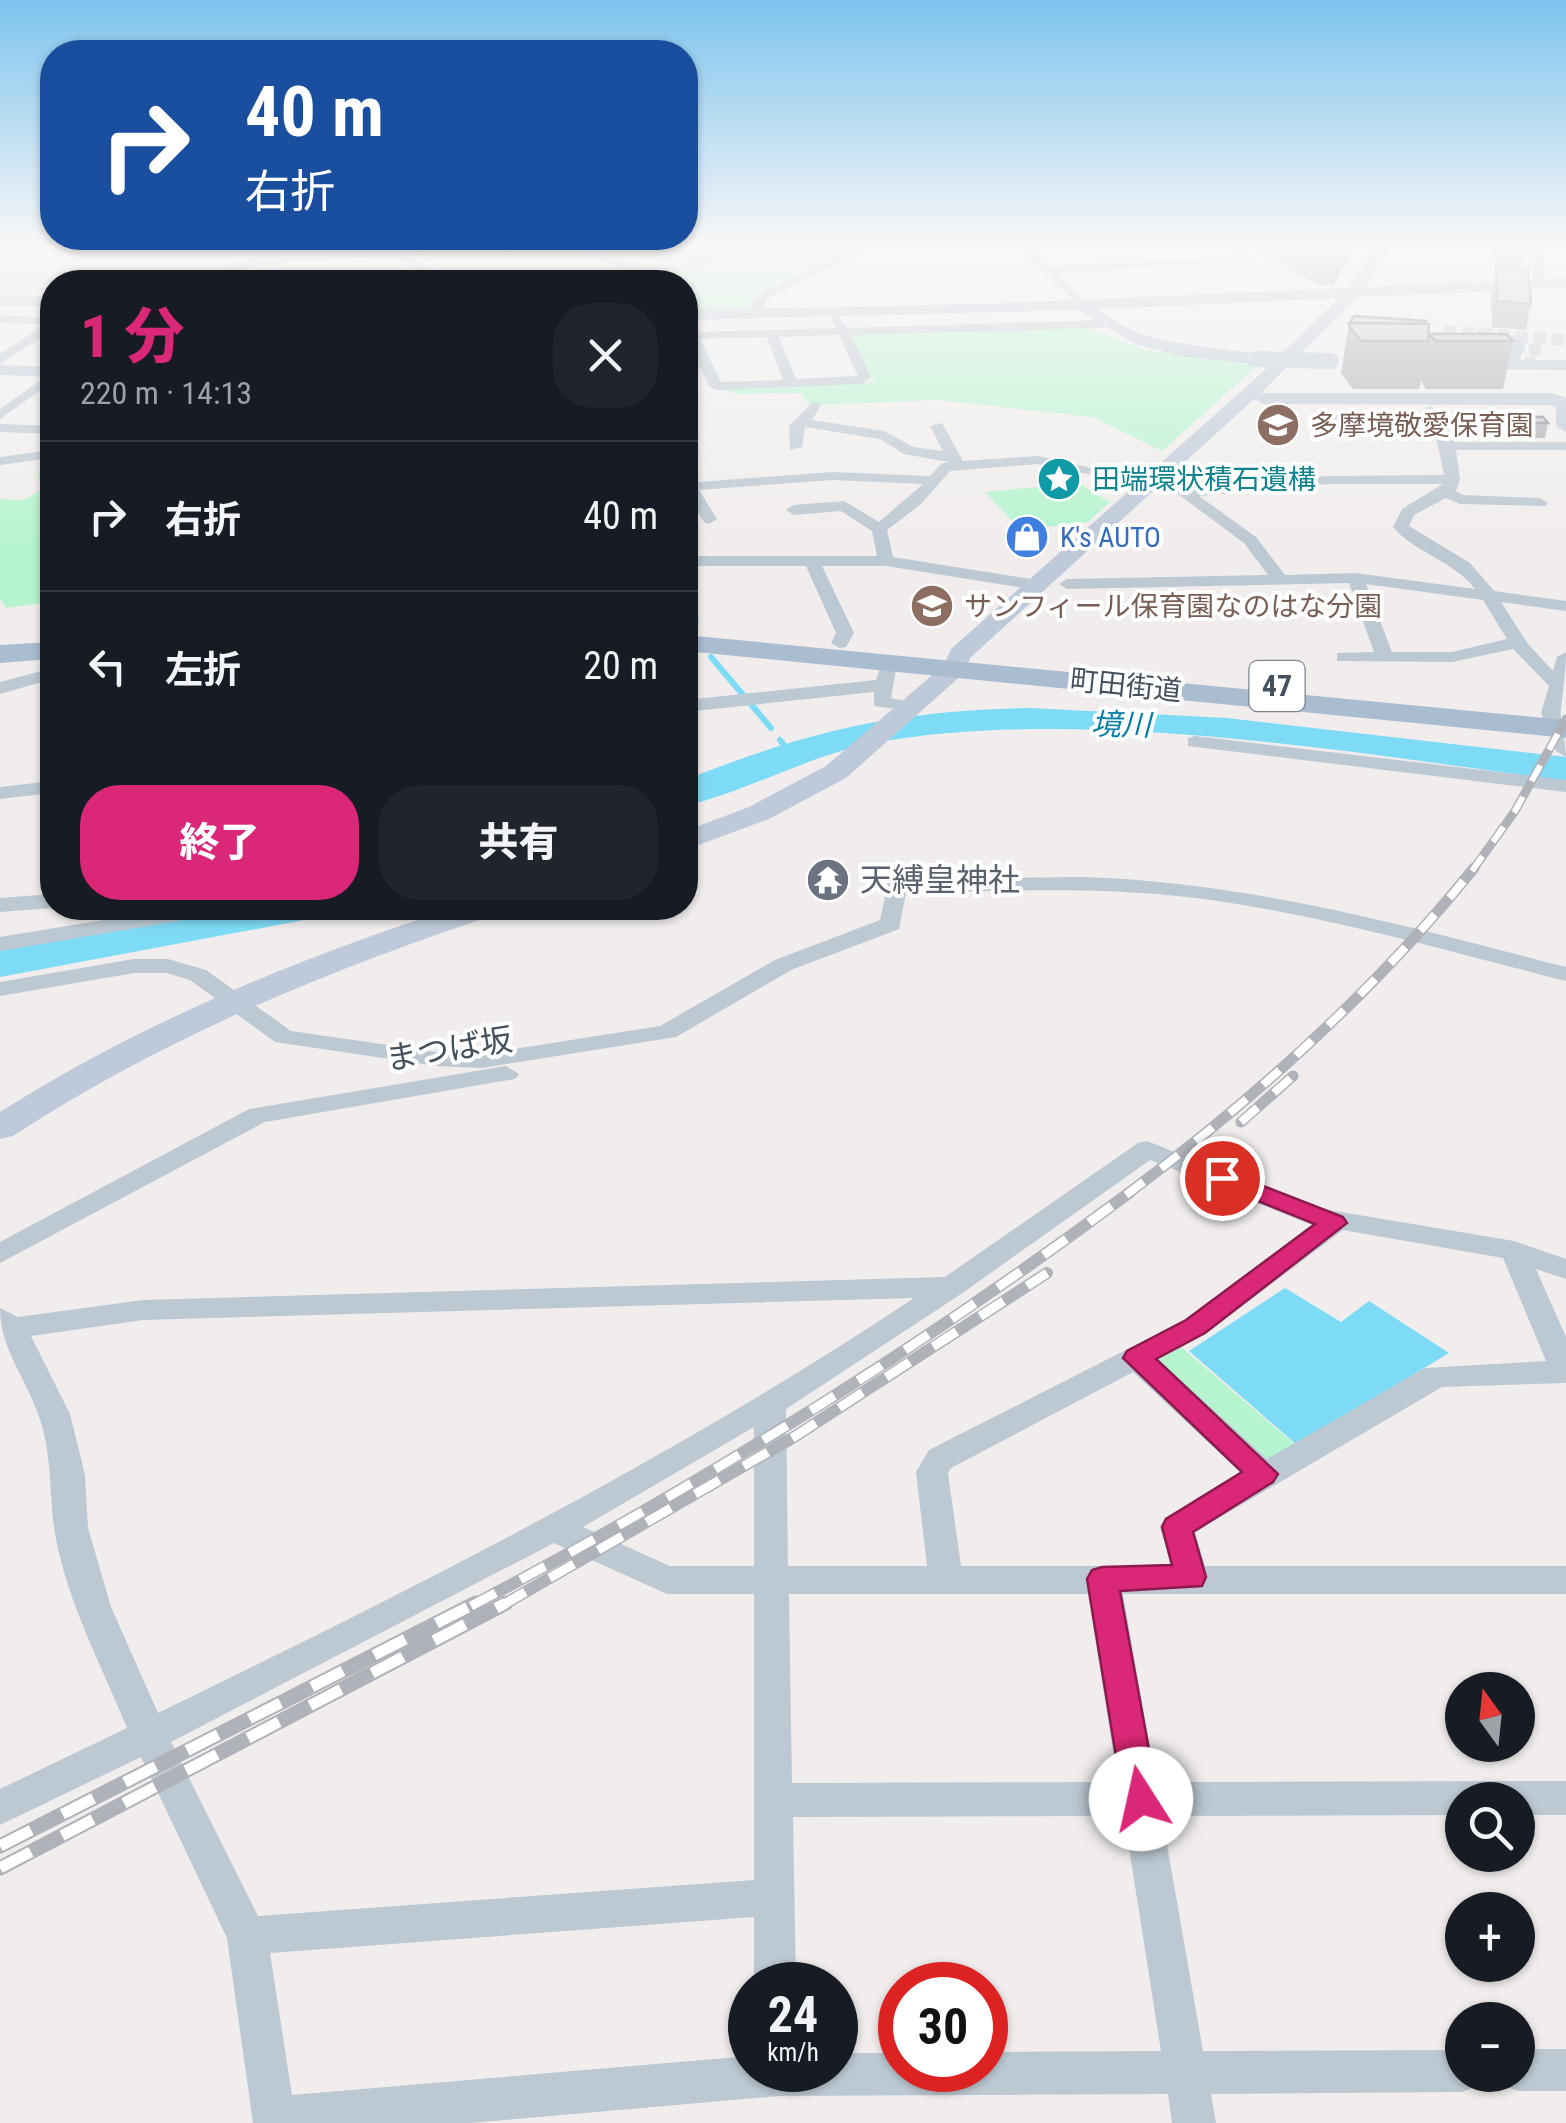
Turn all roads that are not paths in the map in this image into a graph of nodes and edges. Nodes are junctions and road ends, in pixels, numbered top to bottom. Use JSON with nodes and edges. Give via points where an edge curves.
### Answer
{"nodes":[{"id":1,"x":777,"y":347,"type":"edge"},
{"id":2,"x":851,"y":347,"type":"edge"},
{"id":3,"x":1166,"y":347,"type":"edge"},
{"id":4,"x":1308,"y":347,"type":"edge"},
{"id":5,"x":1314,"y":347,"type":"edge"},
{"id":6,"x":1520,"y":347,"type":"edge"},
{"id":7,"x":698,"y":348,"type":"edge"},
{"id":8,"x":1334,"y":360,"type":"dead end"},
{"id":9,"x":1453,"y":361,"type":"edge"},
{"id":10,"x":1520,"y":364,"type":"junction"},
{"id":11,"x":1564,"y":365,"type":"edge"},
{"id":12,"x":0,"y":370,"type":"edge"},
{"id":13,"x":40,"y":373,"type":"edge"},
{"id":14,"x":790,"y":384,"type":"junction"},
{"id":15,"x":40,"y":385,"type":"edge"},
{"id":16,"x":35,"y":389,"type":"junction"},
{"id":17,"x":40,"y":389,"type":"edge"},
{"id":18,"x":1264,"y":398,"type":"junction"},
{"id":19,"x":814,"y":405,"type":"dead end"},
{"id":20,"x":2,"y":413,"type":"edge"},
{"id":21,"x":40,"y":414,"type":"edge"},
{"id":22,"x":1436,"y":417,"type":"junction"},
{"id":23,"x":1319,"y":418,"type":"dead end"},
{"id":24,"x":804,"y":423,"type":"junction"},
{"id":25,"x":1460,"y":424,"type":"edge"},
{"id":26,"x":1562,"y":425,"type":"edge"},
{"id":27,"x":938,"y":426,"type":"dead end"},
{"id":28,"x":0,"y":428,"type":"edge"},
{"id":29,"x":40,"y":430,"type":"edge"},
{"id":30,"x":1447,"y":446,"type":"junction"},
{"id":31,"x":1566,"y":446,"type":"edge"},
{"id":32,"x":795,"y":447,"type":"dead end"},
{"id":33,"x":40,"y":455,"type":"edge"},
{"id":34,"x":0,"y":460,"type":"edge"},
{"id":35,"x":954,"y":460,"type":"junction"},
{"id":36,"x":932,"y":480,"type":"junction"},
{"id":37,"x":698,"y":486,"type":"edge"},
{"id":38,"x":1159,"y":486,"type":"junction"},
{"id":39,"x":1450,"y":486,"type":"junction"},
{"id":40,"x":1188,"y":492,"type":"junction"},
{"id":41,"x":1542,"y":498,"type":"dead end"},
{"id":42,"x":698,"y":502,"type":"edge"},
{"id":43,"x":794,"y":510,"type":"dead end"},
{"id":44,"x":709,"y":518,"type":"dead end"},
{"id":45,"x":879,"y":530,"type":"junction"},
{"id":46,"x":811,"y":560,"type":"junction"},
{"id":47,"x":886,"y":561,"type":"junction"},
{"id":48,"x":698,"y":562,"type":"edge"},
{"id":49,"x":1278,"y":577,"type":"junction"},
{"id":50,"x":1355,"y":578,"type":"junction"},
{"id":51,"x":1067,"y":584,"type":"junction"},
{"id":52,"x":1037,"y":585,"type":"junction"},
{"id":53,"x":1492,"y":598,"type":"junction"},
{"id":54,"x":1566,"y":606,"type":"edge"},
{"id":55,"x":698,"y":631,"type":"edge"},
{"id":56,"x":840,"y":642,"type":"junction"},
{"id":57,"x":1518,"y":642,"type":"junction"},
{"id":58,"x":698,"y":645,"type":"edge"},
{"id":59,"x":40,"y":652,"type":"edge"},
{"id":60,"x":0,"y":654,"type":"edge"},
{"id":61,"x":1343,"y":657,"type":"dead end"},
{"id":62,"x":1566,"y":657,"type":"edge"},
{"id":63,"x":1386,"y":659,"type":"junction"},
{"id":64,"x":968,"y":660,"type":"junction"},
{"id":65,"x":888,"y":673,"type":"junction"},
{"id":66,"x":40,"y":676,"type":"edge"},
{"id":67,"x":1558,"y":684,"type":"junction"},
{"id":68,"x":0,"y":688,"type":"edge"},
{"id":69,"x":698,"y":704,"type":"edge"},
{"id":70,"x":911,"y":709,"type":"junction"},
{"id":71,"x":1561,"y":727,"type":"edge"},
{"id":72,"x":1196,"y":742,"type":"dead end"},
{"id":73,"x":1566,"y":786,"type":"edge"},
{"id":74,"x":40,"y":788,"type":"edge"},
{"id":75,"x":0,"y":793,"type":"edge"},
{"id":76,"x":698,"y":836,"type":"edge"},
{"id":77,"x":40,"y":902,"type":"edge"},
{"id":78,"x":0,"y":905,"type":"edge"},
{"id":79,"x":142,"y":920,"type":"edge"},
{"id":80,"x":446,"y":920,"type":"edge"},
{"id":81,"x":0,"y":944,"type":"edge"},
{"id":82,"x":1566,"y":974,"type":"edge"},
{"id":83,"x":0,"y":989,"type":"edge"},
{"id":84,"x":231,"y":998,"type":"junction"},
{"id":85,"x":666,"y":1032,"type":"junction"},
{"id":86,"x":0,"y":1128,"type":"edge"},
{"id":87,"x":1334,"y":1223,"type":"junction"},
{"id":88,"x":1514,"y":1250,"type":"junction"},
{"id":89,"x":0,"y":1254,"type":"edge"},
{"id":90,"x":1566,"y":1269,"type":"edge"},
{"id":91,"x":951,"y":1287,"type":"junction"},
{"id":92,"x":6,"y":1323,"type":"edge"},
{"id":93,"x":1137,"y":1358,"type":"junction"},
{"id":94,"x":1566,"y":1371,"type":"edge"},
{"id":95,"x":770,"y":1404,"type":"junction"},
{"id":96,"x":1263,"y":1474,"type":"junction"},
{"id":97,"x":550,"y":1528,"type":"junction"},
{"id":98,"x":1191,"y":1577,"type":"junction"},
{"id":99,"x":772,"y":1578,"type":"junction"},
{"id":100,"x":1102,"y":1579,"type":"junction"},
{"id":101,"x":1566,"y":1580,"type":"edge"},
{"id":102,"x":946,"y":1582,"type":"junction"},
{"id":103,"x":149,"y":1735,"type":"junction"},
{"id":104,"x":1566,"y":1798,"type":"edge"},
{"id":105,"x":1141,"y":1799,"type":"junction"},
{"id":106,"x":772,"y":1800,"type":"junction"},
{"id":107,"x":0,"y":1808,"type":"edge"},
{"id":108,"x":773,"y":1897,"type":"junction"},
{"id":109,"x":248,"y":1936,"type":"junction"},
{"id":110,"x":774,"y":1962,"type":"edge"},
{"id":111,"x":1445,"y":2070,"type":"edge"},
{"id":112,"x":1535,"y":2070,"type":"edge"},
{"id":113,"x":1566,"y":2070,"type":"edge"},
{"id":114,"x":1188,"y":2072,"type":"junction"},
{"id":115,"x":858,"y":2073,"type":"edge"},
{"id":116,"x":728,"y":2078,"type":"edge"},
{"id":117,"x":275,"y":2121,"type":"edge"},
{"id":118,"x":1194,"y":2123,"type":"edge"}],
"edges":[{"from":1,"to":14,"type":"street"},
{"from":2,"to":14,"type":"street","via":[[866,377]]},
{"from":3,"to":8,"type":"street","bridge":true},
{"from":4,"to":38,"type":"street"},
{"from":5,"to":18,"type":"street"},
{"from":6,"to":10,"type":"street","via":[[1514,357]]},
{"from":7,"to":14,"type":"street","via":[[716,386]]},
{"from":9,"to":10,"type":"street"},
{"from":10,"to":11,"type":"street"},
{"from":12,"to":13,"type":"street"},
{"from":15,"to":16,"type":"street"},
{"from":16,"to":17,"type":"street"},
{"from":16,"to":20,"type":"street"},
{"from":18,"to":26,"type":"street","via":[[1553,399],[1564,404]]},
{"from":18,"to":38,"type":"street"},
{"from":19,"to":24,"type":"street"},
{"from":20,"to":21,"type":"street"},
{"from":22,"to":23,"type":"street"},
{"from":22,"to":25,"type":"street"},
{"from":22,"to":30,"type":"street"},
{"from":24,"to":32,"type":"street","via":[[796,426]]},
{"from":24,"to":35,"type":"street","via":[[884,435],[909,451]]},
{"from":27,"to":35,"type":"street"},
{"from":28,"to":29,"type":"street"},
{"from":30,"to":31,"type":"street"},
{"from":30,"to":39,"type":"street"},
{"from":33,"to":34,"type":"street"},
{"from":35,"to":36,"type":"street"},
{"from":35,"to":38,"type":"street","via":[[1038,460]]},
{"from":36,"to":37,"type":"street","via":[[832,476]]},
{"from":36,"to":45,"type":"street"},
{"from":38,"to":40,"type":"street"},
{"from":38,"to":51,"type":"street"},
{"from":38,"to":52,"type":"street"},
{"from":39,"to":40,"type":"street","via":[[1329,480]]},
{"from":39,"to":41,"type":"street","via":[[1460,499]]},
{"from":39,"to":53,"type":"street","via":[[1407,512],[1401,528],[1468,570]]},
{"from":40,"to":49,"type":"street","via":[[1250,540]]},
{"from":42,"to":44,"type":"street"},
{"from":43,"to":45,"type":"street","via":[[844,506]]},
{"from":45,"to":47,"type":"street"},
{"from":46,"to":47,"type":"street"},
{"from":46,"to":48,"type":"street"},
{"from":46,"to":56,"type":"street","via":[[845,633]]},
{"from":47,"to":52,"type":"street"},
{"from":49,"to":50,"type":"street"},
{"from":49,"to":51,"type":"street"},
{"from":50,"to":53,"type":"street"},
{"from":50,"to":63,"type":"street"},
{"from":51,"to":64,"type":"street"},
{"from":52,"to":64,"type":"street"},
{"from":53,"to":54,"type":"street"},
{"from":53,"to":57,"type":"street"},
{"from":55,"to":56,"type":"main road","name":"町田街道","number":"47"},
{"from":56,"to":64,"type":"main road","name":"町田街道","number":"47"},
{"from":57,"to":63,"type":"street","via":[[1452,657]]},
{"from":57,"to":67,"type":"street","via":[[1537,671]]},
{"from":58,"to":65,"type":"main road","name":"町田街道","number":"47"},
{"from":59,"to":60,"type":"main road"},
{"from":61,"to":63,"type":"street"},
{"from":62,"to":67,"type":"street"},
{"from":64,"to":65,"type":"main road","name":"町田街道","number":"47"},
{"from":64,"to":70,"type":"street"},
{"from":64,"to":71,"type":"main road","name":"町田街道","number":"47"},
{"from":65,"to":69,"type":"street"},
{"from":65,"to":70,"type":"street","via":[[882,702]]},
{"from":66,"to":68,"type":"street"},
{"from":67,"to":71,"type":"street"},
{"from":70,"to":76,"type":"street","via":[[857,757],[784,801]]},
{"from":72,"to":73,"type":"street"},
{"from":74,"to":75,"type":"street"},
{"from":77,"to":78,"type":"street"},
{"from":79,"to":81,"type":"street"},
{"from":80,"to":84,"type":"street"},
{"from":82,"to":85,"type":"street","via":[[1363,924],[1194,892],[906,886],[896,888],[891,924],[783,965]]},
{"from":83,"to":84,"type":"street","via":[[153,965],[198,976]]},
{"from":84,"to":85,"type":"street","via":[[284,1037],[462,1062]]},
{"from":84,"to":86,"type":"street","via":[[102,1064]]},
{"from":85,"to":89,"type":"street","name":"まつば坂","via":[[638,1048],[296,1105],[239,1123]]},
{"from":87,"to":88,"type":"street"},
{"from":87,"to":91,"type":"street","via":[[1147,1149]]},
{"from":87,"to":93,"type":"street","via":[[1195,1327]]},
{"from":88,"to":90,"type":"street"},
{"from":88,"to":94,"type":"street"},
{"from":91,"to":92,"type":"street","via":[[143,1310]]},
{"from":91,"to":95,"type":"street"},
{"from":92,"to":103,"type":"street","via":[[54,1414],[80,1562]]},
{"from":93,"to":96,"type":"street"},
{"from":93,"to":102,"type":"street","via":[[934,1466]]},
{"from":94,"to":96,"type":"street","via":[[1436,1376]]},
{"from":95,"to":97,"type":"street"},
{"from":95,"to":99,"type":"street"},
{"from":96,"to":98,"type":"street","via":[[1177,1527]]},
{"from":97,"to":99,"type":"street","via":[[667,1580]]},
{"from":97,"to":103,"type":"street"},
{"from":98,"to":100,"type":"street"},
{"from":98,"to":101,"type":"street"},
{"from":99,"to":102,"type":"street"},
{"from":99,"to":106,"type":"street"},
{"from":100,"to":102,"type":"street"},
{"from":100,"to":105,"type":"street"},
{"from":103,"to":107,"type":"street"},
{"from":103,"to":109,"type":"street"},
{"from":104,"to":105,"type":"street"},
{"from":105,"to":106,"type":"street"},
{"from":105,"to":114,"type":"street"},
{"from":106,"to":108,"type":"street"},
{"from":108,"to":109,"type":"street"},
{"from":108,"to":110,"type":"street"},
{"from":109,"to":117,"type":"street"},
{"from":111,"to":114,"type":"street"},
{"from":112,"to":113,"type":"street"},
{"from":114,"to":115,"type":"street"},
{"from":114,"to":118,"type":"street"},
{"from":116,"to":117,"type":"street"}]}
